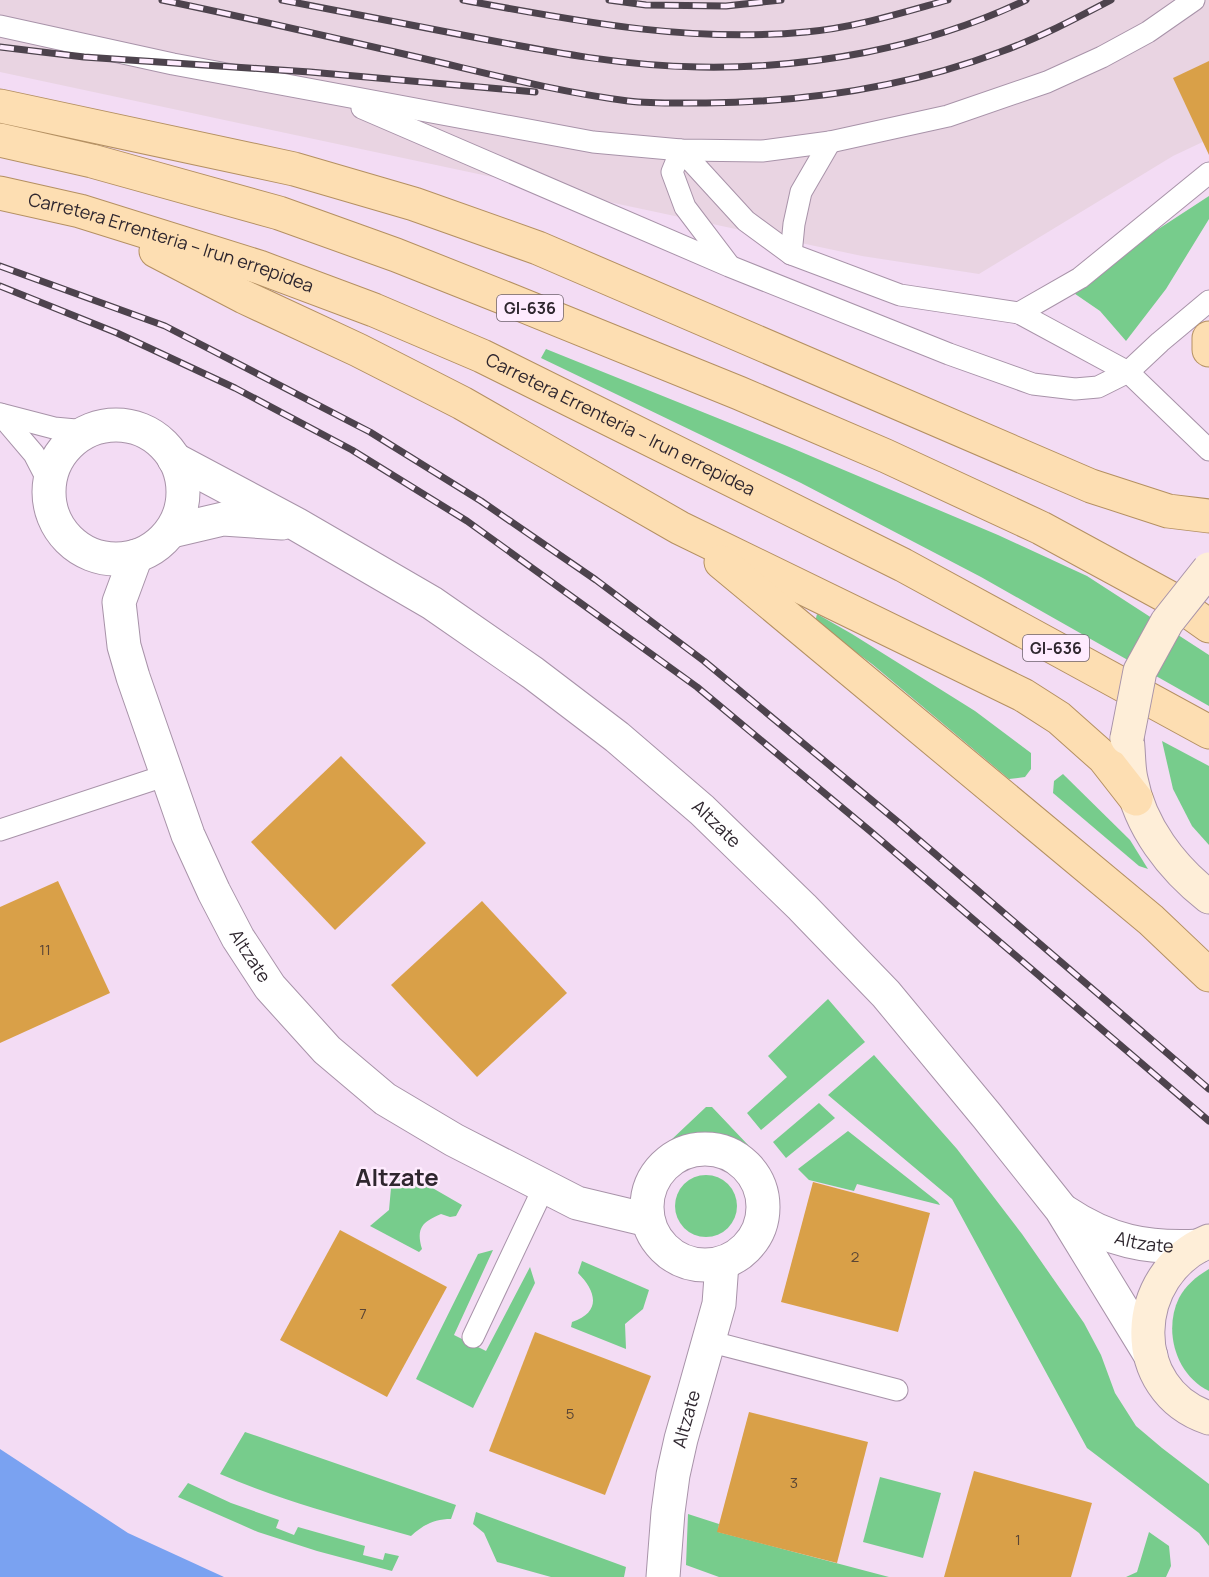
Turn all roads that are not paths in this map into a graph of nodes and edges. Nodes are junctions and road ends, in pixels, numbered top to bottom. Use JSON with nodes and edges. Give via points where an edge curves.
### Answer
{"nodes":[{"id":1,"x":1194,"y":0,"type":"edge"},
{"id":2,"x":0,"y":26,"type":"edge"},
{"id":3,"x":326,"y":92,"type":"junction"},
{"id":4,"x":0,"y":106,"type":"edge"},
{"id":5,"x":0,"y":140,"type":"edge"},
{"id":6,"x":830,"y":142,"type":"junction"},
{"id":7,"x":681,"y":150,"type":"junction"},
{"id":8,"x":1209,"y":173,"type":"edge"},
{"id":9,"x":0,"y":193,"type":"edge"},
{"id":10,"x":80,"y":211,"type":"junction"},
{"id":11,"x":791,"y":254,"type":"junction"},
{"id":12,"x":729,"y":266,"type":"junction"},
{"id":13,"x":1209,"y":301,"type":"edge"},
{"id":14,"x":1019,"y":313,"type":"junction"},
{"id":15,"x":1209,"y":338,"type":"edge"},
{"id":16,"x":1209,"y":350,"type":"edge"},
{"id":17,"x":1128,"y":372,"type":"junction"},
{"id":18,"x":0,"y":414,"type":"edge"},
{"id":19,"x":87,"y":431,"type":"junction"},
{"id":20,"x":1209,"y":450,"type":"edge"},
{"id":21,"x":174,"y":459,"type":"junction"},
{"id":22,"x":49,"y":483,"type":"junction"},
{"id":23,"x":1205,"y":516,"type":"edge"},
{"id":24,"x":296,"y":524,"type":"junction"},
{"id":25,"x":680,"y":528,"type":"junction"},
{"id":26,"x":172,"y":531,"type":"junction"},
{"id":27,"x":73,"y":544,"type":"junction"},
{"id":28,"x":136,"y":556,"type":"junction"},
{"id":29,"x":1209,"y":569,"type":"edge"},
{"id":30,"x":119,"y":602,"type":"junction"},
{"id":31,"x":1209,"y":626,"type":"edge"},
{"id":32,"x":1209,"y":732,"type":"edge"},
{"id":33,"x":167,"y":775,"type":"junction"},
{"id":34,"x":1136,"y":799,"type":"junction"},
{"id":35,"x":0,"y":830,"type":"edge"},
{"id":36,"x":1209,"y":897,"type":"edge"},
{"id":37,"x":1209,"y":975,"type":"edge"},
{"id":38,"x":544,"y":1187,"type":"junction"},
{"id":39,"x":1061,"y":1209,"type":"junction"},
{"id":40,"x":648,"y":1220,"type":"junction"},
{"id":41,"x":1204,"y":1244,"type":"edge"},
{"id":42,"x":722,"y":1263,"type":"junction"},
{"id":43,"x":473,"y":1337,"type":"dead end"},
{"id":44,"x":708,"y":1341,"type":"junction"},
{"id":45,"x":1151,"y":1356,"type":"junction"},
{"id":46,"x":897,"y":1390,"type":"dead end"},
{"id":47,"x":1209,"y":1418,"type":"edge"},
{"id":48,"x":663,"y":1577,"type":"edge"}],
"edges":[{"from":1,"to":6,"type":"lane","via":[[1148,32],[1047,82],[948,116]]},
{"from":2,"to":3,"type":"lane"},
{"from":3,"to":7,"type":"lane","via":[[593,142]]},
{"from":3,"to":12,"type":"lane"},
{"from":4,"to":23,"type":"main road","via":[[294,169],[414,204],[538,248],[1091,486],[1168,511]]},
{"from":5,"to":31,"type":"main road","number":"GI-636","via":[[279,213],[512,301],[886,456],[1041,528],[1168,597]]},
{"from":6,"to":7,"type":"lane","via":[[762,151]]},
{"from":6,"to":11,"type":"lane","via":[[801,192]]},
{"from":7,"to":11,"type":"lane","via":[[746,221]]},
{"from":7,"to":12,"type":"lane","via":[[672,172],[685,207]]},
{"from":8,"to":14,"type":"lane","via":[[1080,278]]},
{"from":9,"to":10,"type":"main road","name":"Carretera Errenteria – Irun errepidea","number":"GI-636"},
{"from":10,"to":25,"type":"main road","via":[[244,297],[462,403]]},
{"from":10,"to":32,"type":"main road","name":"Carretera Errenteria – Irun errepidea","number":"GI-636","via":[[258,267],[482,356],[903,565]]},
{"from":11,"to":14,"type":"lane","via":[[900,295]]},
{"from":12,"to":17,"type":"lane","via":[[1033,384],[1075,389],[1098,387]]},
{"from":13,"to":17,"type":"lane"},
{"from":14,"to":17,"type":"lane"},
{"from":15,"to":16,"type":"main road"},
{"from":17,"to":20,"type":"lane"},
{"from":18,"to":19,"type":"lane","via":[[54,428]]},
{"from":18,"to":22,"type":"lane","via":[[34,454]]},
{"from":19,"to":21,"type":"street","via":[[110,425],[132,426],[152,435]]},
{"from":19,"to":22,"type":"street","via":[[69,444],[55,462]]},
{"from":21,"to":24,"type":"street","name":"Altzate"},
{"from":21,"to":26,"type":"street","via":[[184,489],[181,511]]},
{"from":22,"to":27,"type":"street","via":[[50,506],[58,527]]},
{"from":24,"to":26,"type":"street","name":"Altzate","via":[[223,519]]},
{"from":24,"to":39,"type":"street","name":"Altzate","via":[[432,603],[533,673],[617,737],[702,810],[886,994]]},
{"from":25,"to":34,"type":"main road","via":[[1023,695],[1059,718],[1104,758]]},
{"from":25,"to":37,"type":"main road","via":[[1151,920]]},
{"from":26,"to":28,"type":"street","via":[[156,547]]},
{"from":27,"to":28,"type":"street","via":[[92,556],[115,560]]},
{"from":27,"to":30,"type":"street"},
{"from":28,"to":30,"type":"street","name":"Altzate"},
{"from":29,"to":34,"type":"main road","bridge":true,"via":[[1167,621],[1140,671],[1127,738]]},
{"from":30,"to":33,"type":"street","name":"Altzate","via":[[124,646]]},
{"from":33,"to":35,"type":"lane"},
{"from":33,"to":38,"type":"street","name":"Altzate","via":[[188,835],[238,938],[270,987],[327,1050],[386,1099]]},
{"from":34,"to":36,"type":"main road","via":[[1155,839],[1174,866]]},
{"from":38,"to":40,"type":"street","name":"Altzate","via":[[577,1203]]},
{"from":38,"to":43,"type":"lane"},
{"from":39,"to":41,"type":"street","name":"Altzate","via":[[1088,1227],[1125,1241],[1149,1246]]},
{"from":39,"to":45,"type":"street","name":"Altzate"},
{"from":40,"to":42,"type":"street","via":[[653,1234],[675,1257],[690,1263]]},
{"from":40,"to":42,"type":"street","via":[[647,1200],[652,1182],[678,1154],[697,1148],[716,1149],[734,1156],[749,1167],[759,1184],[764,1199],[763,1216],[749,1246]]},
{"from":41,"to":45,"type":"main road","via":[[1180,1258],[1155,1293],[1149,1314]]},
{"from":42,"to":44,"type":"street","name":"Altzate","via":[[719,1304]]},
{"from":44,"to":46,"type":"lane"},
{"from":44,"to":48,"type":"street","name":"Altzate","via":[[673,1475]]},
{"from":45,"to":47,"type":"main road","via":[[1161,1380],[1178,1400]]}]}
